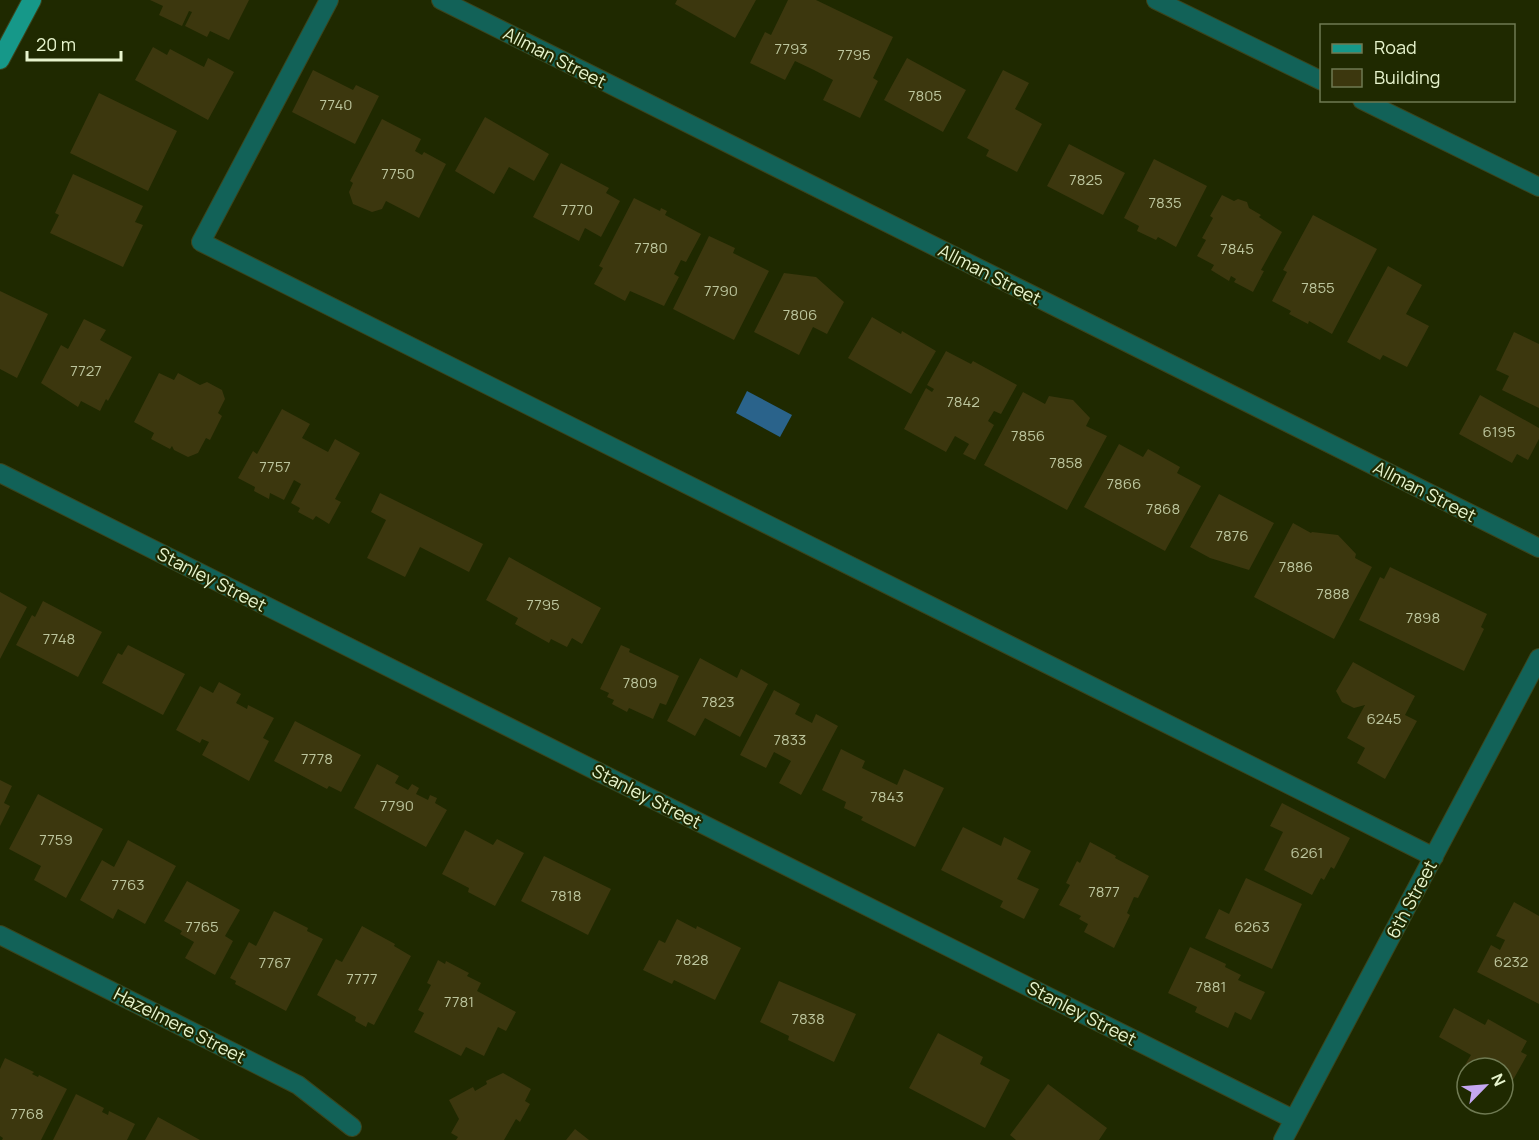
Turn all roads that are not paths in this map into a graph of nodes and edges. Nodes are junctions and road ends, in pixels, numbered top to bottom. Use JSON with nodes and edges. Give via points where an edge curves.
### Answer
{"nodes":[{"id":1,"x":32,"y":0,"type":"edge"},
{"id":2,"x":329,"y":0,"type":"edge"},
{"id":3,"x":441,"y":0,"type":"edge"},
{"id":4,"x":1156,"y":0,"type":"edge"},
{"id":5,"x":0,"y":60,"type":"edge"},
{"id":6,"x":1320,"y":80,"type":"edge"},
{"id":7,"x":1366,"y":102,"type":"edge"},
{"id":8,"x":1539,"y":187,"type":"edge"},
{"id":9,"x":0,"y":473,"type":"edge"},
{"id":10,"x":1539,"y":548,"type":"edge"},
{"id":11,"x":1539,"y":658,"type":"edge"},
{"id":12,"x":1434,"y":857,"type":"junction"},
{"id":13,"x":0,"y":935,"type":"edge"},
{"id":14,"x":1293,"y":1119,"type":"junction"},
{"id":15,"x":352,"y":1127,"type":"dead end"},
{"id":16,"x":1282,"y":1140,"type":"edge"}],
"edges":[{"from":1,"to":5,"type":"main road"},
{"from":2,"to":12,"type":"street","via":[[201,242]]},
{"from":3,"to":10,"type":"street","name":"Allman Street"},
{"from":4,"to":6,"type":"street"},
{"from":7,"to":8,"type":"street"},
{"from":9,"to":14,"type":"street","name":"Stanley Street"},
{"from":11,"to":12,"type":"street","name":"6th Street"},
{"from":12,"to":14,"type":"street","name":"6th Street"},
{"from":13,"to":15,"type":"street","name":"Hazelmere Street","via":[[298,1085]]},
{"from":14,"to":16,"type":"street","name":"6th Street"}]}
